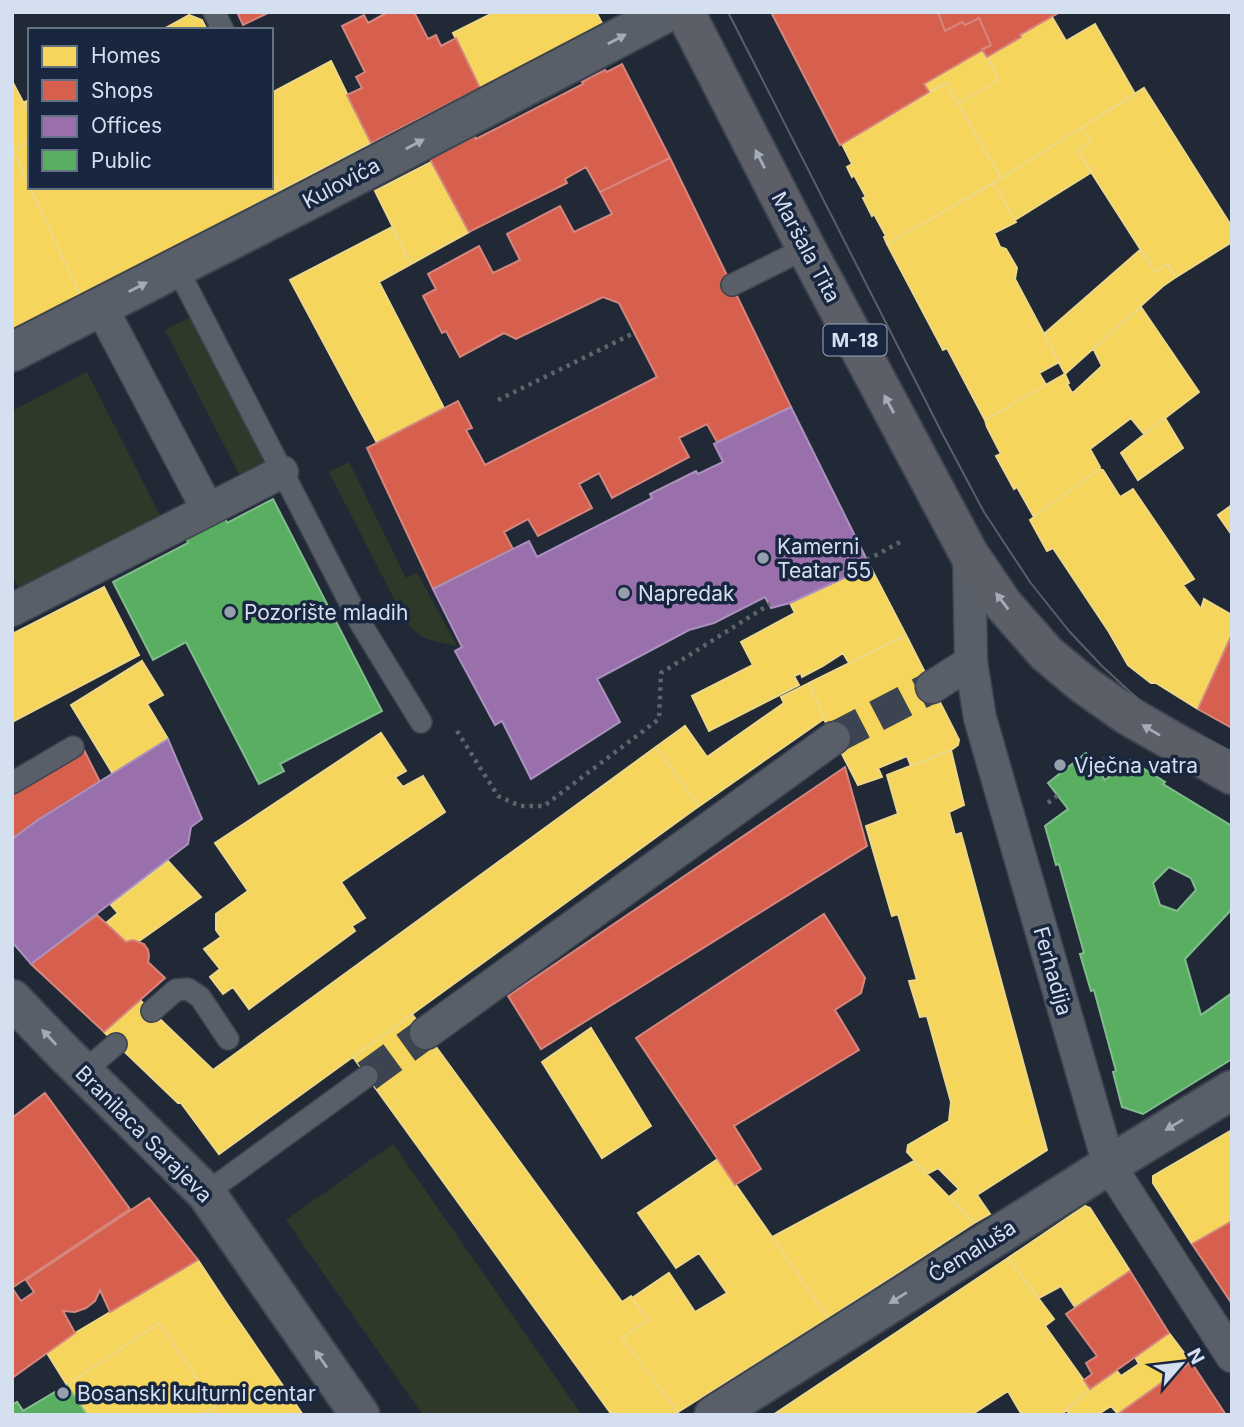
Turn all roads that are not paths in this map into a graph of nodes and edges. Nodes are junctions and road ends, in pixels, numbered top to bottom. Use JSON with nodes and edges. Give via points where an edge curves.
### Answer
{"nodes":[{"id":1,"x":214,"y":12,"type":"edge"},
{"id":2,"x":668,"y":12,"type":"edge"},
{"id":3,"x":685,"y":12,"type":"edge"},
{"id":4,"x":222,"y":28,"type":"edge"},
{"id":5,"x":806,"y":248,"type":"junction"},
{"id":6,"x":177,"y":268,"type":"junction"},
{"id":7,"x":732,"y":285,"type":"dead end"},
{"id":8,"x":101,"y":307,"type":"junction"},
{"id":9,"x":12,"y":352,"type":"edge"},
{"id":10,"x":282,"y":472,"type":"junction"},
{"id":11,"x":208,"y":510,"type":"junction"},
{"id":12,"x":969,"y":554,"type":"junction"},
{"id":13,"x":12,"y":610,"type":"edge"},
{"id":14,"x":971,"y":662,"type":"junction"},
{"id":15,"x":932,"y":687,"type":"tunnel mouth"},
{"id":16,"x":421,"y":722,"type":"dead end"},
{"id":17,"x":834,"y":738,"type":"tunnel mouth"},
{"id":18,"x":73,"y":747,"type":"dead end"},
{"id":19,"x":1232,"y":775,"type":"edge"},
{"id":20,"x":12,"y":783,"type":"edge"},
{"id":21,"x":12,"y":999,"type":"edge"},
{"id":22,"x":152,"y":1011,"type":"dead end"},
{"id":23,"x":426,"y":1034,"type":"tunnel mouth"},
{"id":24,"x":228,"y":1039,"type":"dead end"},
{"id":25,"x":116,"y":1044,"type":"dead end"},
{"id":26,"x":83,"y":1072,"type":"junction"},
{"id":27,"x":367,"y":1076,"type":"tunnel mouth"},
{"id":28,"x":1232,"y":1090,"type":"edge"},
{"id":29,"x":1109,"y":1164,"type":"junction"},
{"id":30,"x":206,"y":1193,"type":"junction"},
{"id":31,"x":1232,"y":1356,"type":"edge"},
{"id":32,"x":360,"y":1415,"type":"edge"},
{"id":33,"x":714,"y":1415,"type":"edge"}],
"edges":[{"from":1,"to":4,"type":"lane"},
{"from":6,"to":2,"type":"street","name":"Kulovića","one_way":true,"via":[[275,205]]},
{"from":5,"to":3,"type":"main road","name":"Maršala Tita","number":"M-18","one_way":true},
{"from":5,"to":7,"type":"lane"},
{"from":12,"to":5,"type":"main road","name":"Maršala Tita","number":"M-18","one_way":true},
{"from":8,"to":6,"type":"street","name":"Kulovića","one_way":true},
{"from":6,"to":10,"type":"lane"},
{"from":8,"to":9,"type":"street","name":"Kulovića"},
{"from":8,"to":11,"type":"street"},
{"from":10,"to":11,"type":"street"},
{"from":10,"to":16,"type":"lane","via":[[361,624]]},
{"from":11,"to":13,"type":"street"},
{"from":12,"to":14,"type":"street","name":"Ferhadija"},
{"from":19,"to":12,"type":"main road","name":"Maršala Tita","number":"M-18","one_way":true,"via":[[1127,715],[1046,653],[1003,604]]},
{"from":14,"to":15,"type":"street"},
{"from":14,"to":29,"type":"street","name":"Ferhadija","via":[[980,718]]},
{"from":17,"to":23,"type":"street"},
{"from":18,"to":20,"type":"lane"},
{"from":26,"to":21,"type":"street","name":"Branilaca Sarajeva","one_way":true},
{"from":22,"to":24,"type":"lane","via":[[176,990],[188,989],[200,997]]},
{"from":25,"to":26,"type":"lane"},
{"from":26,"to":30,"type":"street","name":"Branilaca Sarajeva"},
{"from":27,"to":30,"type":"lane"},
{"from":28,"to":29,"type":"street","name":"Ćemaluša","one_way":true},
{"from":29,"to":31,"type":"street","name":"Ferhadija"},
{"from":29,"to":33,"type":"street","name":"Ćemaluša","one_way":true},
{"from":32,"to":30,"type":"street","name":"Branilaca Sarajeva","one_way":true}]}
